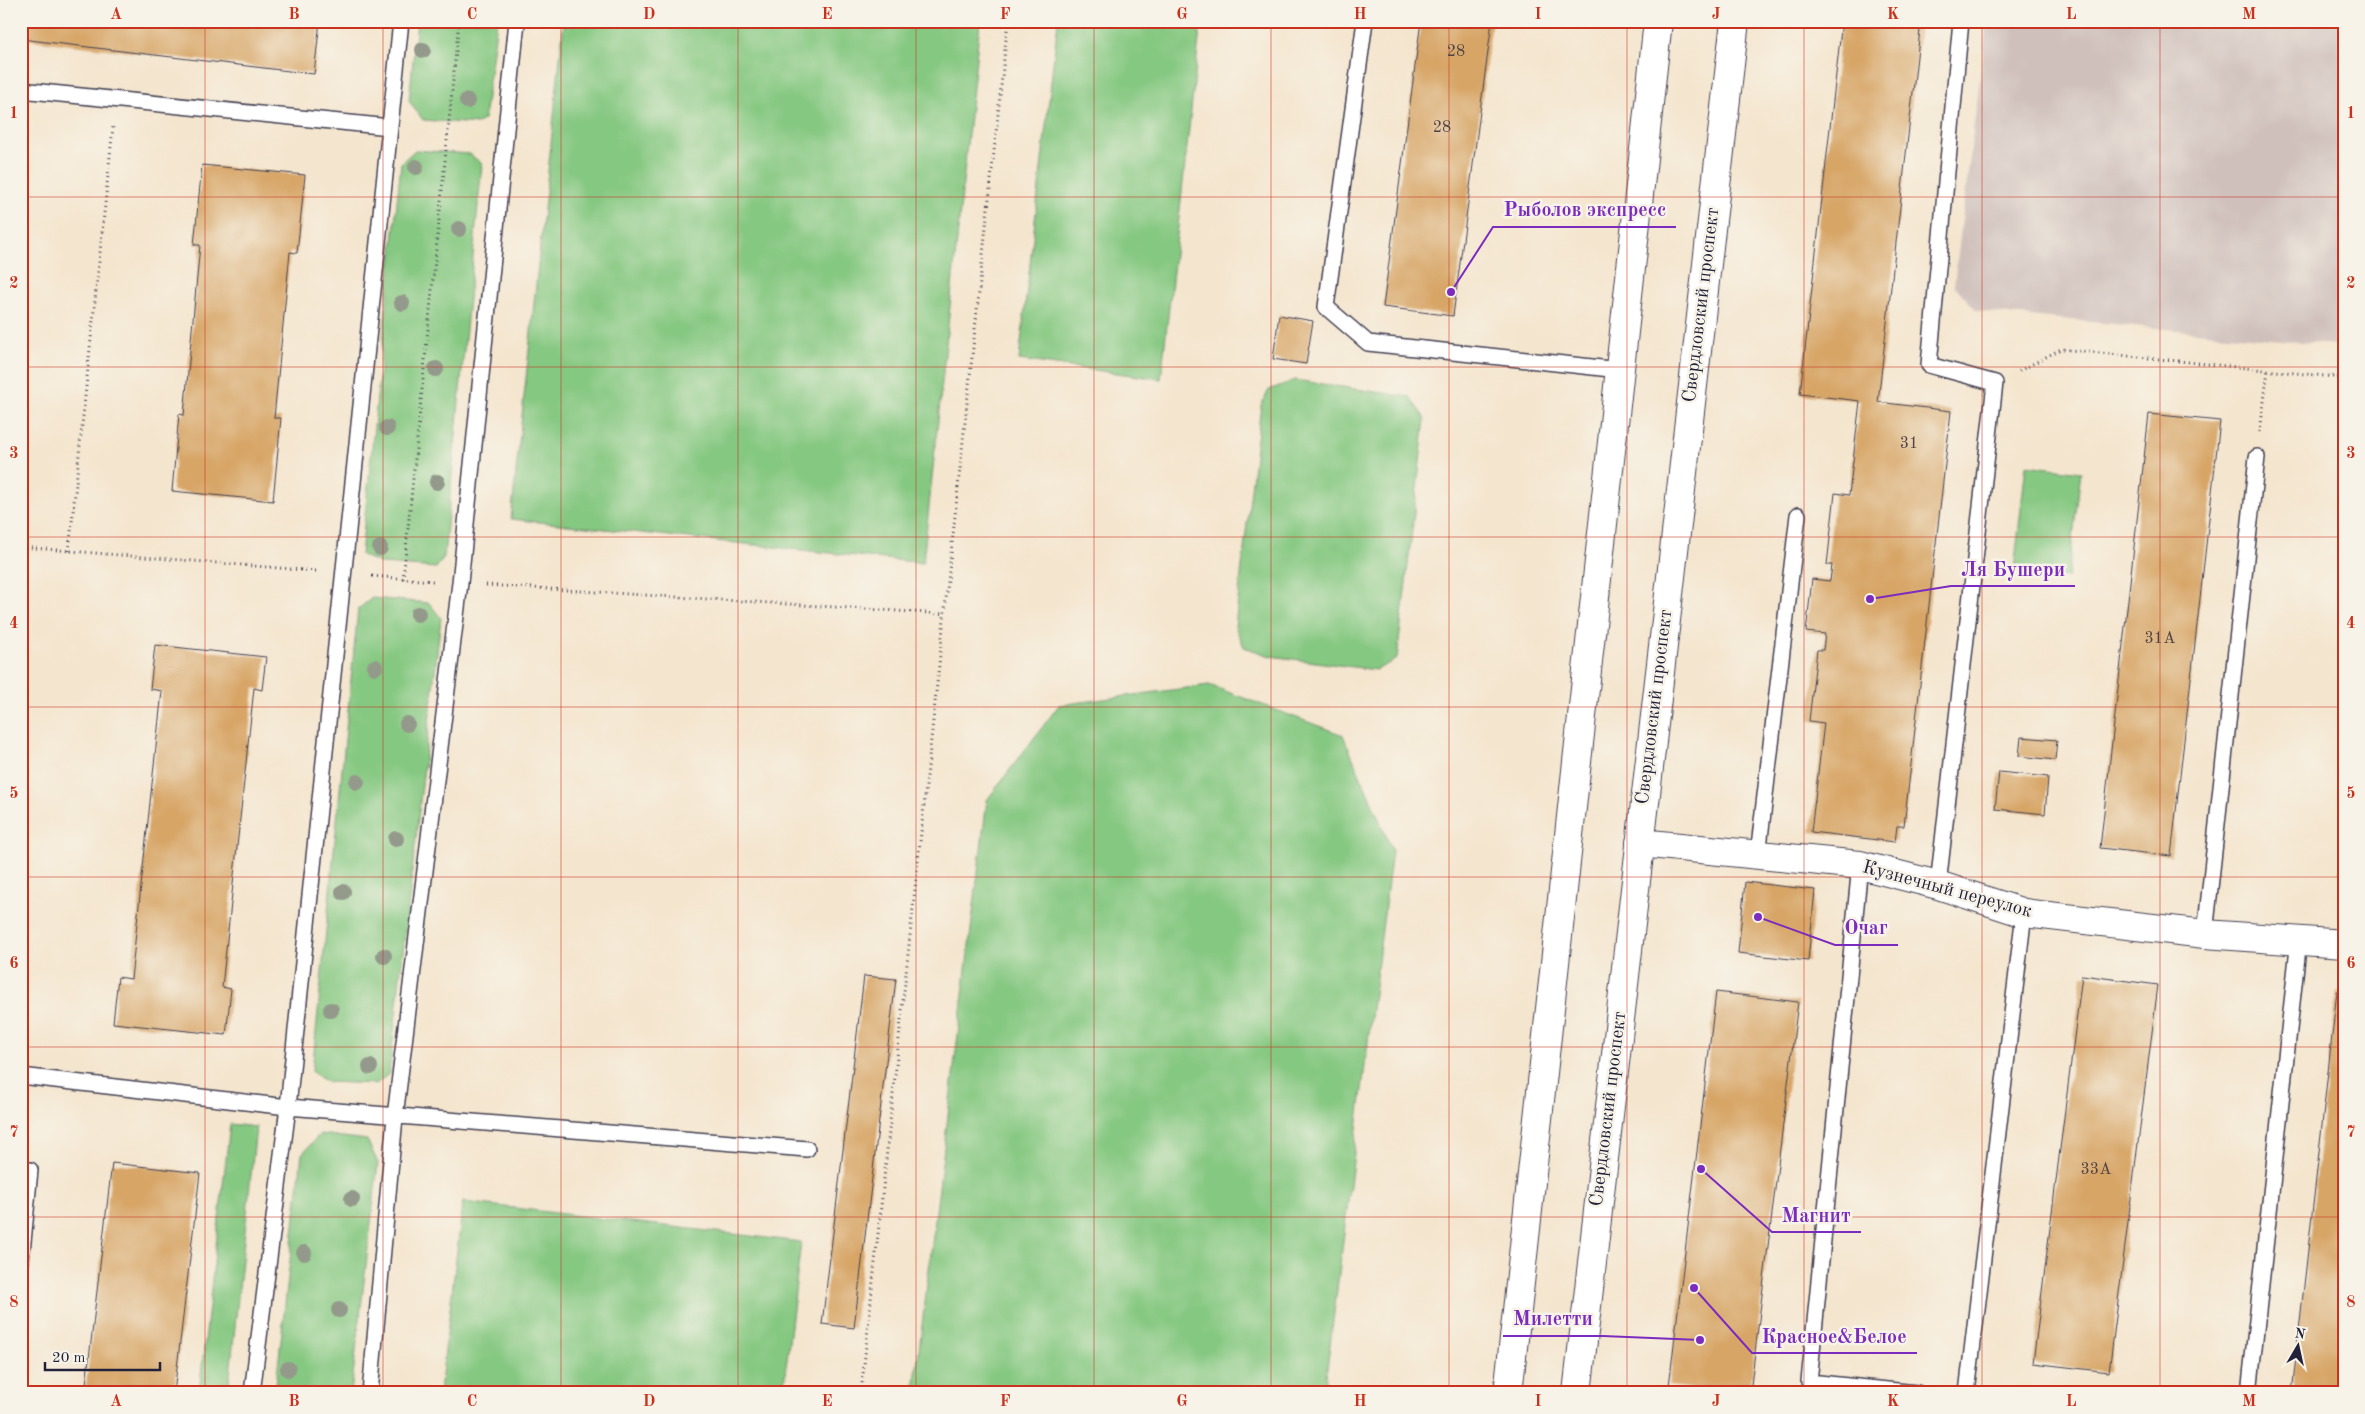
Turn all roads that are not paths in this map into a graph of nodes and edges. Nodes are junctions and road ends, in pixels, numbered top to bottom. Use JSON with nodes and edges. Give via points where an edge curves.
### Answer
{"nodes":[{"id":1,"x":401,"y":21,"type":"edge"},
{"id":2,"x":517,"y":21,"type":"edge"},
{"id":3,"x":1365,"y":21,"type":"edge"},
{"id":4,"x":1658,"y":21,"type":"edge"},
{"id":5,"x":1735,"y":21,"type":"edge"},
{"id":6,"x":1961,"y":21,"type":"edge"},
{"id":7,"x":21,"y":90,"type":"edge"},
{"id":8,"x":390,"y":128,"type":"junction"},
{"id":9,"x":1620,"y":370,"type":"junction"},
{"id":10,"x":2257,"y":457,"type":"road end"},
{"id":11,"x":1798,"y":515,"type":"dead end"},
{"id":12,"x":1640,"y":844,"type":"junction"},
{"id":13,"x":1758,"y":855,"type":"junction"},
{"id":14,"x":1860,"y":865,"type":"junction"},
{"id":15,"x":1938,"y":886,"type":"junction"},
{"id":16,"x":2024,"y":913,"type":"junction"},
{"id":17,"x":2205,"y":934,"type":"junction"},
{"id":18,"x":2299,"y":940,"type":"junction"},
{"id":19,"x":2344,"y":944,"type":"edge"},
{"id":20,"x":21,"y":1076,"type":"edge"},
{"id":21,"x":288,"y":1107,"type":"junction"},
{"id":22,"x":395,"y":1117,"type":"junction"},
{"id":23,"x":807,"y":1149,"type":"dead end"},
{"id":24,"x":30,"y":1170,"type":"dead end"},
{"id":25,"x":21,"y":1262,"type":"edge"},
{"id":26,"x":1891,"y":1392,"type":"edge"},
{"id":27,"x":252,"y":1393,"type":"edge"},
{"id":28,"x":370,"y":1393,"type":"edge"},
{"id":29,"x":1508,"y":1393,"type":"edge"},
{"id":30,"x":1577,"y":1393,"type":"edge"},
{"id":31,"x":1917,"y":1393,"type":"edge"},
{"id":32,"x":1967,"y":1393,"type":"edge"},
{"id":33,"x":2249,"y":1393,"type":"edge"}],
"edges":[{"from":1,"to":8,"type":"lane"},
{"from":2,"to":22,"type":"lane","via":[[460,583]]},
{"from":3,"to":9,"type":"lane","via":[[1326,307],[1368,343]]},
{"from":4,"to":9,"type":"main road"},
{"from":5,"to":12,"type":"main road","name":"Свердловский проспект"},
{"from":6,"to":15,"type":"lane","via":[[1930,365],[1995,383]]},
{"from":7,"to":8,"type":"lane"},
{"from":8,"to":21,"type":"lane"},
{"from":9,"to":29,"type":"main road"},
{"from":10,"to":17,"type":"lane"},
{"from":11,"to":13,"type":"lane"},
{"from":12,"to":13,"type":"main road","name":"Кузнечный переулок"},
{"from":12,"to":30,"type":"main road","name":"Свердловский проспект"},
{"from":13,"to":14,"type":"main road","name":"Кузнечный переулок"},
{"from":14,"to":15,"type":"main road","name":"Кузнечный переулок"},
{"from":14,"to":26,"type":"lane","via":[[1809,1382]]},
{"from":15,"to":16,"type":"main road","name":"Кузнечный переулок"},
{"from":16,"to":17,"type":"main road","name":"Кузнечный переулок"},
{"from":16,"to":32,"type":"lane"},
{"from":17,"to":18,"type":"main road","name":"Кузнечный переулок"},
{"from":18,"to":19,"type":"main road","name":"Кузнечный переулок"},
{"from":18,"to":33,"type":"lane"},
{"from":20,"to":21,"type":"lane"},
{"from":21,"to":22,"type":"lane"},
{"from":21,"to":27,"type":"lane"},
{"from":22,"to":23,"type":"lane"},
{"from":22,"to":28,"type":"lane"},
{"from":24,"to":25,"type":"lane"},
{"from":26,"to":31,"type":"lane"}]}
